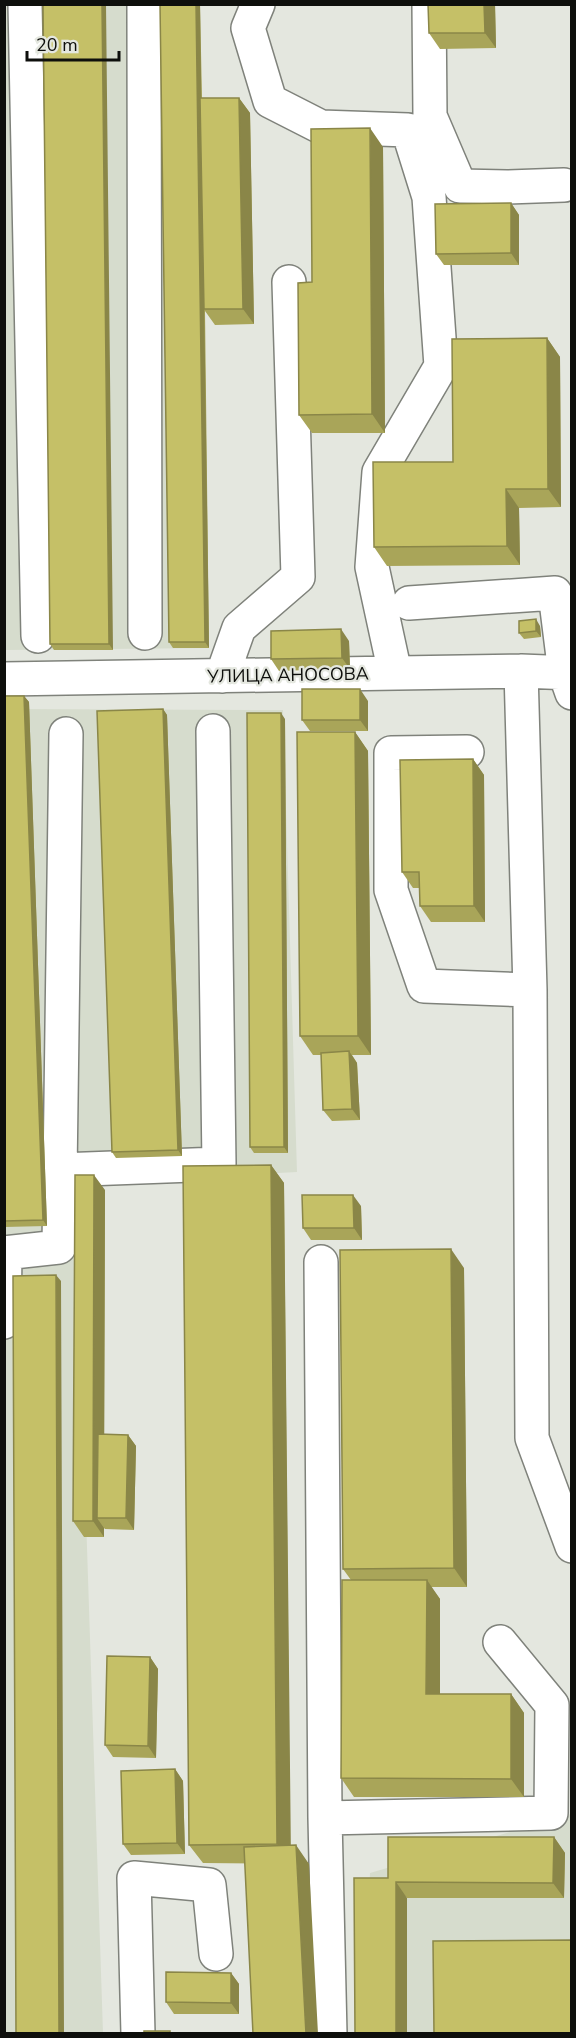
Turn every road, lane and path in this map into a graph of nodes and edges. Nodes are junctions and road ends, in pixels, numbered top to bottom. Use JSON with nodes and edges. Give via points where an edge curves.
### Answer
{"nodes":[{"id":1,"x":26,"y":4,"type":"edge"},
{"id":2,"x":144,"y":4,"type":"edge"},
{"id":3,"x":258,"y":4,"type":"edge"},
{"id":4,"x":429,"y":4,"type":"edge"},
{"id":5,"x":564,"y":185,"type":"dead end"},
{"id":6,"x":289,"y":282,"type":"dead end"},
{"id":7,"x":409,"y":603,"type":"dead end"},
{"id":8,"x":145,"y":633,"type":"dead end"},
{"id":9,"x":38,"y":636,"type":"dead end"},
{"id":10,"x":520,"y":671,"type":"junction"},
{"id":11,"x":395,"y":673,"type":"junction"},
{"id":12,"x":222,"y":676,"type":"junction"},
{"id":13,"x":4,"y":679,"type":"edge"},
{"id":14,"x":569,"y":679,"type":"edge"},
{"id":15,"x":213,"y":731,"type":"dead end"},
{"id":16,"x":66,"y":734,"type":"dead end"},
{"id":17,"x":467,"y":752,"type":"dead end"},
{"id":18,"x":530,"y":990,"type":"junction"},
{"id":19,"x":60,"y":1170,"type":"junction"},
{"id":20,"x":5,"y":1252,"type":"edge"},
{"id":21,"x":321,"y":1262,"type":"dead end"},
{"id":22,"x":4,"y":1322,"type":"edge"},
{"id":23,"x":572,"y":1546,"type":"edge"},
{"id":24,"x":500,"y":1642,"type":"dead end"},
{"id":25,"x":325,"y":1818,"type":"junction"},
{"id":26,"x":216,"y":1954,"type":"dead end"},
{"id":27,"x":138,"y":2034,"type":"edge"},
{"id":28,"x":330,"y":2034,"type":"edge"}],
"edges":[{"from":1,"to":9,"type":"street"},
{"from":2,"to":8,"type":"street"},
{"from":3,"to":11,"type":"street","via":[[248,28],[270,101],[321,127],[408,130],[429,197],[441,366],[379,472],[374,531],[372,567]]},
{"from":4,"to":5,"type":"street","via":[[430,116],[460,186]]},
{"from":6,"to":12,"type":"street","via":[[298,578],[238,628]]},
{"from":7,"to":14,"type":"street","via":[[555,593]]},
{"from":10,"to":11,"type":"street","name":"УЛИЦА АНОСОВА"},
{"from":10,"to":14,"type":"street","name":"УЛИЦА АНОСОВА"},
{"from":10,"to":18,"type":"street"},
{"from":11,"to":12,"type":"street","name":"УЛИЦА АНОСОВА"},
{"from":12,"to":13,"type":"street","name":"УЛИЦА АНОСОВА"},
{"from":15,"to":19,"type":"street","via":[[219,1164]]},
{"from":16,"to":19,"type":"street"},
{"from":17,"to":18,"type":"street","via":[[391,753],[391,890],[424,986]]},
{"from":18,"to":23,"type":"street","via":[[532,1438]]},
{"from":19,"to":20,"type":"street","via":[[59,1247]]},
{"from":20,"to":22,"type":"street"},
{"from":21,"to":25,"type":"street"},
{"from":24,"to":25,"type":"street","via":[[552,1705],[551,1813]]},
{"from":25,"to":28,"type":"street"},
{"from":26,"to":27,"type":"street","via":[[209,1885],[134,1878]]}]}
